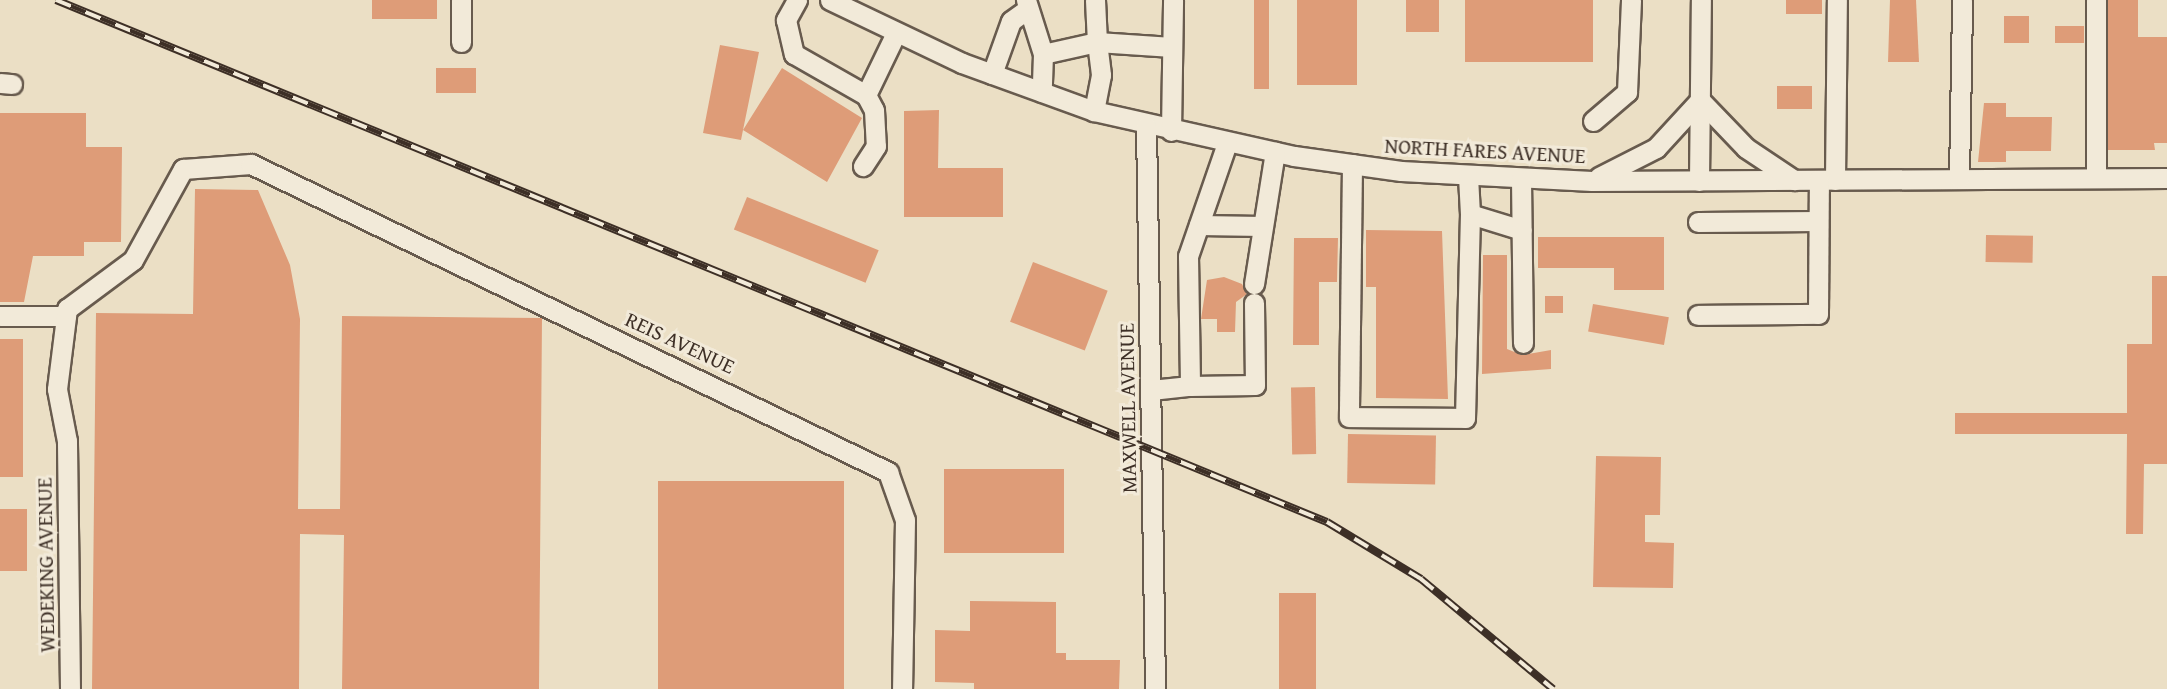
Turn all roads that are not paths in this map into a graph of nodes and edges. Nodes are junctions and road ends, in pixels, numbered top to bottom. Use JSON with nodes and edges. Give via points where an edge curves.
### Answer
{"nodes":[{"id":1,"x":461,"y":0,"type":"edge"},
{"id":2,"x":797,"y":0,"type":"edge"},
{"id":3,"x":830,"y":0,"type":"edge"},
{"id":4,"x":870,"y":0,"type":"edge"},
{"id":5,"x":1096,"y":0,"type":"edge"},
{"id":6,"x":1173,"y":0,"type":"edge"},
{"id":7,"x":1631,"y":0,"type":"edge"},
{"id":8,"x":1701,"y":0,"type":"edge"},
{"id":9,"x":1837,"y":0,"type":"edge"},
{"id":10,"x":1962,"y":0,"type":"edge"},
{"id":11,"x":2096,"y":0,"type":"edge"},
{"id":12,"x":1026,"y":5,"type":"edge"},
{"id":13,"x":871,"y":21,"type":"junction"},
{"id":14,"x":896,"y":33,"type":"junction"},
{"id":15,"x":1097,"y":42,"type":"junction"},
{"id":16,"x":461,"y":43,"type":"dead end"},
{"id":17,"x":1172,"y":47,"type":"junction"},
{"id":18,"x":1043,"y":54,"type":"junction"},
{"id":19,"x":992,"y":74,"type":"junction"},
{"id":20,"x":1041,"y":92,"type":"junction"},
{"id":21,"x":866,"y":95,"type":"junction"},
{"id":22,"x":1700,"y":100,"type":"junction"},
{"id":23,"x":1094,"y":111,"type":"junction"},
{"id":24,"x":1592,"y":121,"type":"dead end"},
{"id":25,"x":1146,"y":126,"type":"junction"},
{"id":26,"x":1171,"y":131,"type":"junction"},
{"id":27,"x":1227,"y":143,"type":"junction"},
{"id":28,"x":1275,"y":152,"type":"junction"},
{"id":29,"x":1352,"y":164,"type":"junction"},
{"id":30,"x":863,"y":166,"type":"dead end"},
{"id":31,"x":1468,"y":176,"type":"junction"},
{"id":32,"x":1959,"y":178,"type":"junction"},
{"id":33,"x":2096,"y":178,"type":"junction"},
{"id":34,"x":2167,"y":178,"type":"edge"},
{"id":35,"x":1521,"y":179,"type":"junction"},
{"id":36,"x":1827,"y":180,"type":"junction"},
{"id":37,"x":1592,"y":181,"type":"junction"},
{"id":38,"x":1699,"y":181,"type":"junction"},
{"id":39,"x":1794,"y":181,"type":"junction"},
{"id":40,"x":1469,"y":214,"type":"junction"},
{"id":41,"x":1818,"y":221,"type":"junction"},
{"id":42,"x":1699,"y":222,"type":"dead end"},
{"id":43,"x":1199,"y":225,"type":"junction"},
{"id":44,"x":1262,"y":226,"type":"junction"},
{"id":45,"x":1522,"y":230,"type":"junction"},
{"id":46,"x":1698,"y":315,"type":"dead end"},
{"id":47,"x":0,"y":316,"type":"edge"},
{"id":48,"x":66,"y":316,"type":"junction"},
{"id":49,"x":1523,"y":343,"type":"dead end"},
{"id":50,"x":1190,"y":386,"type":"junction"},
{"id":51,"x":1151,"y":390,"type":"junction"},
{"id":52,"x":70,"y":689,"type":"edge"},
{"id":53,"x":902,"y":689,"type":"edge"},
{"id":54,"x":1155,"y":689,"type":"edge"}],
"edges":[{"from":1,"to":16,"type":"street"},
{"from":2,"to":21,"type":"street","via":[[786,20],[794,54]]},
{"from":3,"to":13,"type":"street","name":"NORTH FARES AVENUE"},
{"from":4,"to":13,"type":"street"},
{"from":5,"to":15,"type":"street"},
{"from":6,"to":17,"type":"street"},
{"from":7,"to":24,"type":"street","via":[[1627,92]]},
{"from":8,"to":22,"type":"street"},
{"from":9,"to":36,"type":"street"},
{"from":10,"to":32,"type":"street"},
{"from":11,"to":33,"type":"street"},
{"from":12,"to":18,"type":"street"},
{"from":12,"to":19,"type":"street","via":[[1011,21]]},
{"from":13,"to":14,"type":"street","name":"NORTH FARES AVENUE"},
{"from":14,"to":19,"type":"street","name":"NORTH FARES AVENUE"},
{"from":14,"to":21,"type":"street"},
{"from":15,"to":17,"type":"street"},
{"from":15,"to":18,"type":"street"},
{"from":15,"to":23,"type":"street","via":[[1101,75]]},
{"from":17,"to":26,"type":"street"},
{"from":18,"to":20,"type":"street"},
{"from":19,"to":20,"type":"street","name":"NORTH FARES AVENUE"},
{"from":20,"to":23,"type":"street","name":"NORTH FARES AVENUE"},
{"from":21,"to":30,"type":"street","via":[[874,110],[876,146]]},
{"from":22,"to":37,"type":"street","via":[[1656,148]]},
{"from":22,"to":38,"type":"street"},
{"from":22,"to":39,"type":"street","via":[[1746,148]]},
{"from":23,"to":25,"type":"street","name":"NORTH FARES AVENUE"},
{"from":25,"to":26,"type":"street","name":"NORTH FARES AVENUE"},
{"from":25,"to":51,"type":"street","name":"MAXWELL AVENUE"},
{"from":26,"to":27,"type":"street","name":"NORTH FARES AVENUE"},
{"from":27,"to":28,"type":"street","name":"NORTH FARES AVENUE"},
{"from":27,"to":43,"type":"street"},
{"from":28,"to":29,"type":"street","name":"NORTH FARES AVENUE"},
{"from":28,"to":44,"type":"street"},
{"from":29,"to":31,"type":"street","name":"NORTH FARES AVENUE"},
{"from":29,"to":40,"type":"street","via":[[1349,417],[1465,418]]},
{"from":31,"to":35,"type":"street","name":"NORTH FARES AVENUE"},
{"from":31,"to":40,"type":"street"},
{"from":32,"to":33,"type":"street","name":"NORTH FARES AVENUE"},
{"from":32,"to":36,"type":"street","name":"NORTH FARES AVENUE"},
{"from":33,"to":34,"type":"street","name":"NORTH FARES AVENUE"},
{"from":35,"to":37,"type":"street","name":"NORTH FARES AVENUE"},
{"from":35,"to":45,"type":"street"},
{"from":36,"to":39,"type":"street","name":"NORTH FARES AVENUE"},
{"from":36,"to":41,"type":"street"},
{"from":37,"to":38,"type":"street","name":"NORTH FARES AVENUE"},
{"from":38,"to":39,"type":"street","name":"NORTH FARES AVENUE"},
{"from":40,"to":45,"type":"street"},
{"from":41,"to":42,"type":"street"},
{"from":41,"to":46,"type":"street","via":[[1818,314]]},
{"from":43,"to":44,"type":"street"},
{"from":43,"to":50,"type":"street","via":[[1185,275]]},
{"from":44,"to":50,"type":"street","via":[[1254,293],[1255,386]]},
{"from":45,"to":49,"type":"street"},
{"from":47,"to":48,"type":"street"},
{"from":48,"to":52,"type":"street","name":"WEDEKING AVENUE","via":[[57,389],[66,441]]},
{"from":48,"to":53,"type":"street","name":"REIS AVENUE","via":[[75,298],[133,260],[183,169],[251,164],[888,472],[905,520]]},
{"from":50,"to":51,"type":"street"},
{"from":51,"to":54,"type":"street","name":"MAXWELL AVENUE"}]}
